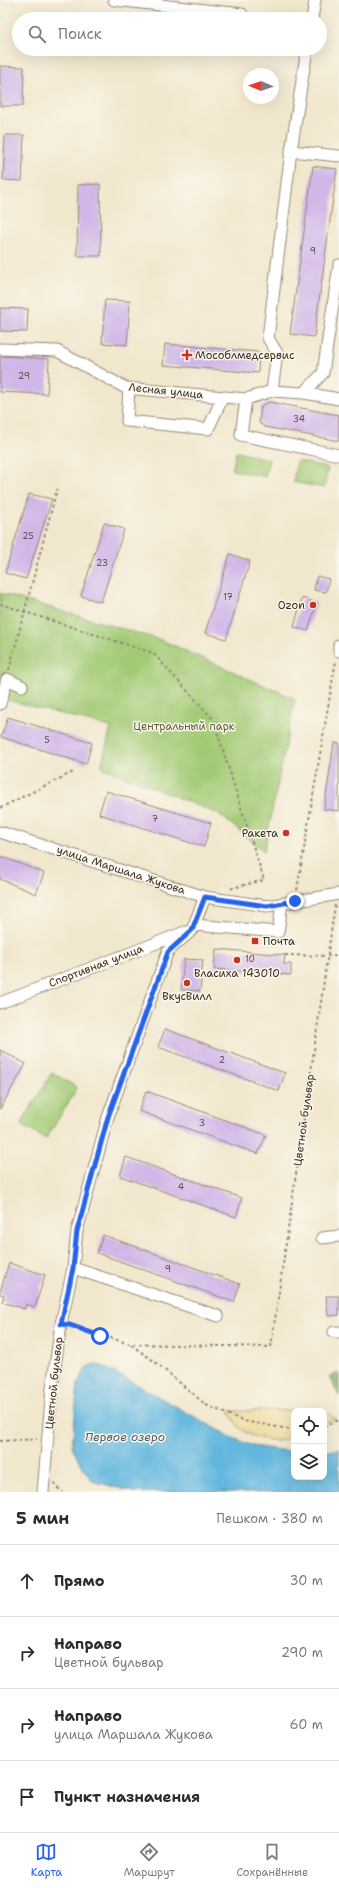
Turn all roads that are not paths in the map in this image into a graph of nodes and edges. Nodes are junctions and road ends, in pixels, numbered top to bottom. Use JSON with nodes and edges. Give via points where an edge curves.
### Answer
{"nodes":[{"id":1,"x":114,"y":0,"type":"edge"},
{"id":2,"x":315,"y":0,"type":"edge"},
{"id":3,"x":224,"y":12,"type":"edge"},
{"id":4,"x":313,"y":12,"type":"edge"},
{"id":5,"x":306,"y":56,"type":"edge"},
{"id":6,"x":291,"y":151,"type":"junction"},
{"id":7,"x":339,"y":156,"type":"edge"},
{"id":8,"x":339,"y":265,"type":"edge"},
{"id":9,"x":0,"y":349,"type":"edge"},
{"id":10,"x":130,"y":389,"type":"junction"},
{"id":11,"x":272,"y":391,"type":"junction"},
{"id":12,"x":304,"y":393,"type":"junction"},
{"id":13,"x":223,"y":397,"type":"junction"},
{"id":14,"x":246,"y":399,"type":"junction"},
{"id":15,"x":339,"y":399,"type":"edge"},
{"id":16,"x":339,"y":455,"type":"edge"},
{"id":17,"x":22,"y":686,"type":"dead end"},
{"id":18,"x":0,"y":704,"type":"edge"},
{"id":19,"x":0,"y":832,"type":"edge"},
{"id":20,"x":338,"y":894,"type":"edge"},
{"id":21,"x":205,"y":897,"type":"junction"},
{"id":22,"x":282,"y":903,"type":"junction"},
{"id":23,"x":193,"y":928,"type":"junction"},
{"id":24,"x":0,"y":1003,"type":"edge"},
{"id":25,"x":339,"y":1236,"type":"edge"},
{"id":26,"x":322,"y":1238,"type":"dead end"},
{"id":27,"x":73,"y":1268,"type":"junction"},
{"id":28,"x":218,"y":1316,"type":"dead end"},
{"id":29,"x":43,"y":1491,"type":"edge"}],
"edges":[{"from":1,"to":3,"type":"street"},
{"from":2,"to":4,"type":"street"},
{"from":5,"to":6,"type":"street"},
{"from":6,"to":7,"type":"street"},
{"from":6,"to":11,"type":"street","via":[[268,338],[277,353]]},
{"from":8,"to":12,"type":"street","via":[[323,373]]},
{"from":9,"to":10,"type":"street","name":"Лесная улица","via":[[56,351]]},
{"from":10,"to":13,"type":"street","name":"Лесная улица"},
{"from":10,"to":13,"type":"street","via":[[127,421],[208,429]]},
{"from":11,"to":12,"type":"street"},
{"from":11,"to":14,"type":"street"},
{"from":12,"to":15,"type":"street"},
{"from":13,"to":14,"type":"street","name":"Лесная улица"},
{"from":14,"to":16,"type":"street","via":[[241,435]]},
{"from":17,"to":18,"type":"street","via":[[7,679]]},
{"from":19,"to":21,"type":"street","name":"улица Маршала Жукова"},
{"from":20,"to":22,"type":"street","name":"улица Маршала Жукова"},
{"from":21,"to":22,"type":"street","name":"улица Маршала Жукова","via":[[267,906]]},
{"from":21,"to":23,"type":"street","name":"Цветной бульвар"},
{"from":22,"to":23,"type":"street","via":[[278,932]]},
{"from":23,"to":24,"type":"street","name":"Спортивная улица"},
{"from":23,"to":27,"type":"street","name":"Цветной бульвар","via":[[168,952],[108,1117],[77,1231]]},
{"from":25,"to":26,"type":"street"},
{"from":27,"to":28,"type":"street"},
{"from":27,"to":29,"type":"street","name":"Цветной бульвар","via":[[61,1324],[52,1388]]}]}
